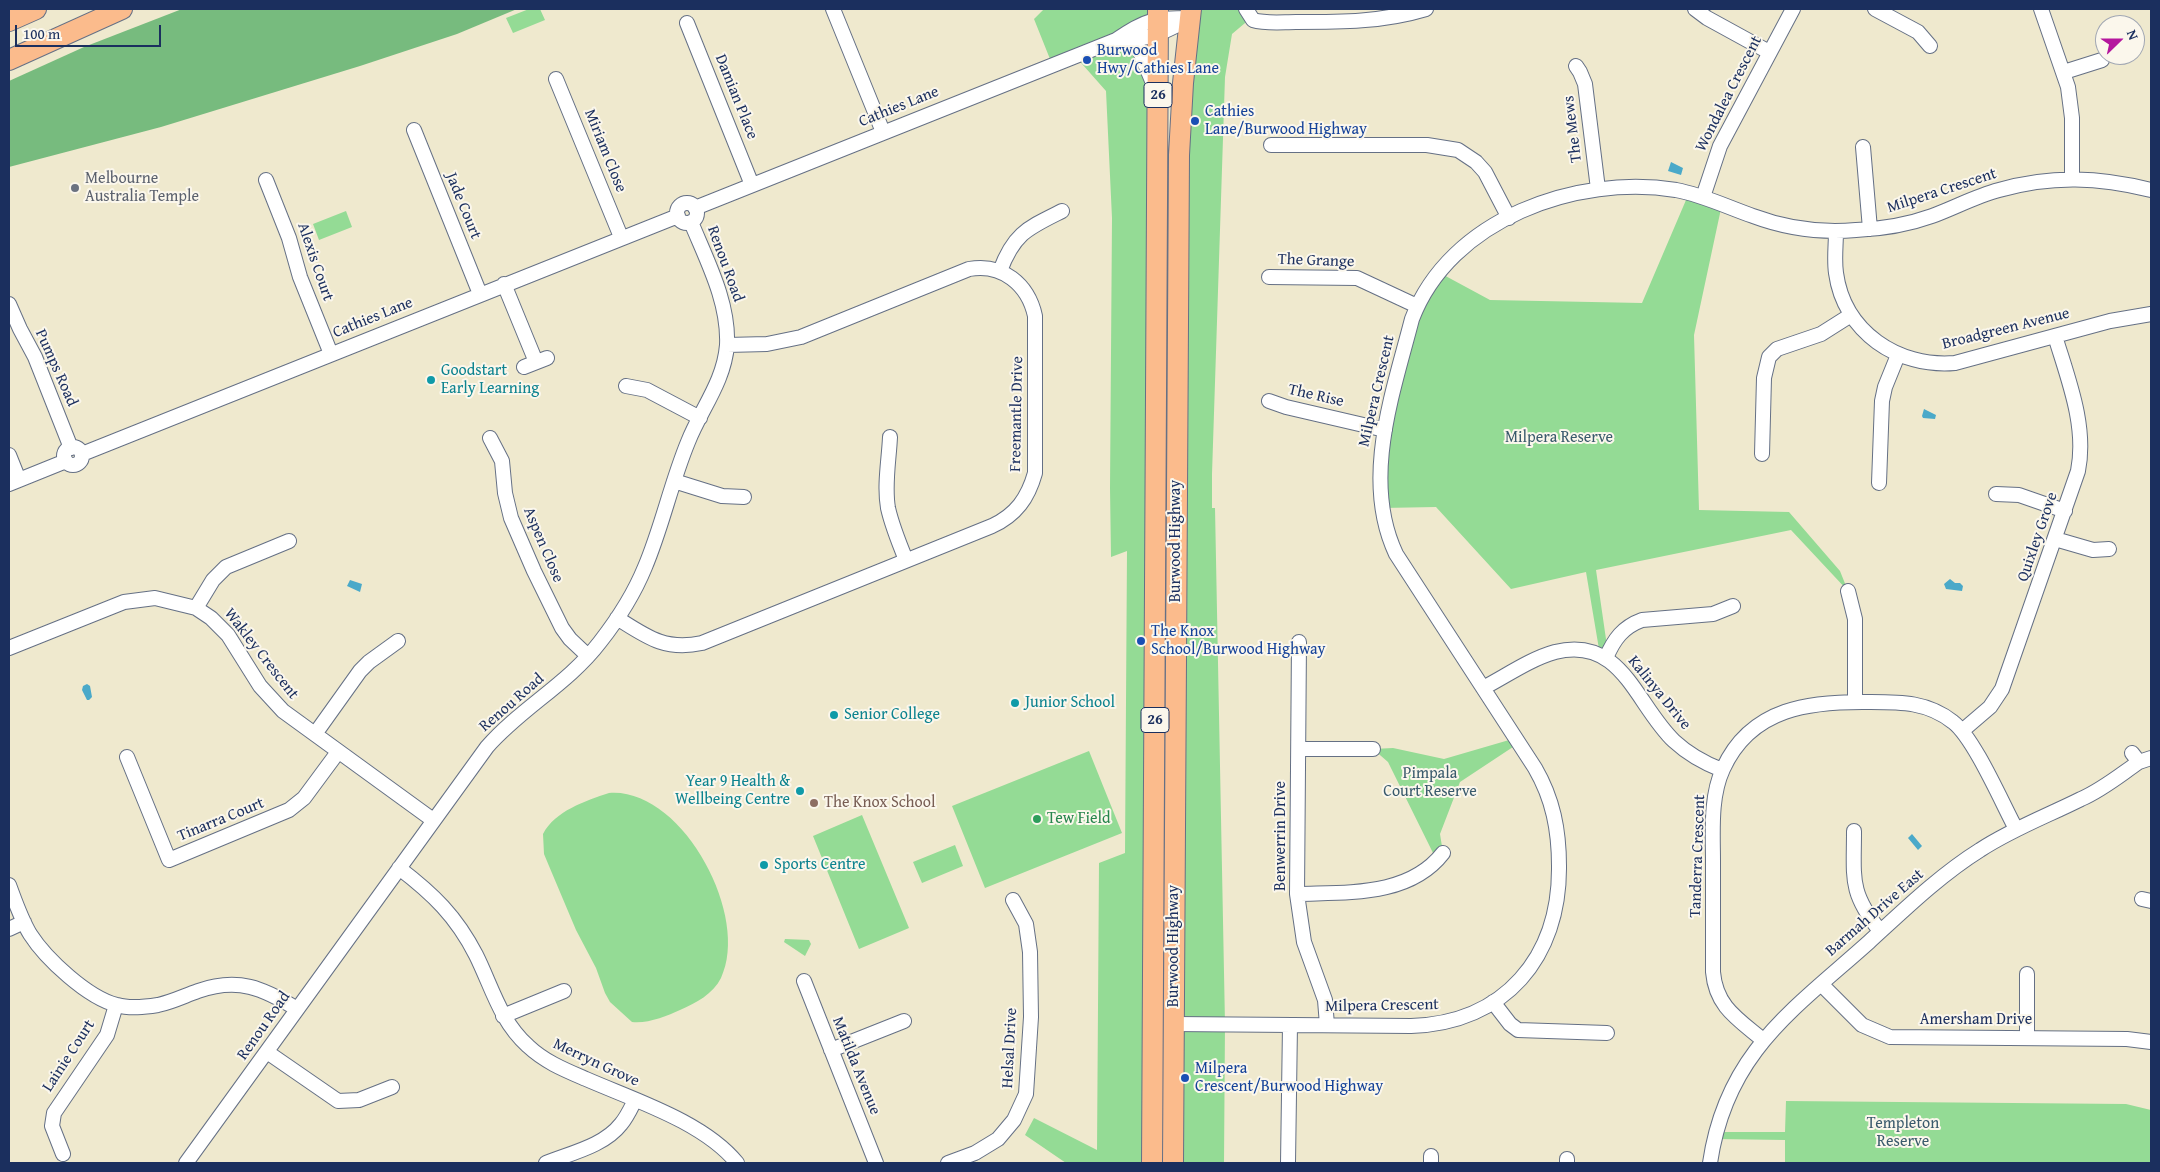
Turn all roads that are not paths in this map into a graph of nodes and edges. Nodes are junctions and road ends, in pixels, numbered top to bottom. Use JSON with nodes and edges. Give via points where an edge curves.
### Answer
{"nodes":[{"id":1,"x":36,"y":9,"type":"edge"},
{"id":2,"x":122,"y":9,"type":"edge"},
{"id":3,"x":833,"y":9,"type":"edge"},
{"id":4,"x":1246,"y":9,"type":"edge"},
{"id":5,"x":1426,"y":9,"type":"edge"},
{"id":6,"x":1695,"y":9,"type":"edge"},
{"id":7,"x":1793,"y":9,"type":"edge"},
{"id":8,"x":1875,"y":9,"type":"edge"},
{"id":9,"x":2041,"y":9,"type":"edge"},
{"id":10,"x":1191,"y":14,"type":"edge"},
{"id":11,"x":9,"y":21,"type":"edge"},
{"id":12,"x":1158,"y":21,"type":"edge"},
{"id":13,"x":687,"y":23,"type":"dead end"},
{"id":14,"x":1116,"y":40,"type":"junction"},
{"id":15,"x":1135,"y":40,"type":"junction"},
{"id":16,"x":1930,"y":46,"type":"dead end"},
{"id":17,"x":1769,"y":52,"type":"junction"},
{"id":18,"x":9,"y":60,"type":"edge"},
{"id":19,"x":2095,"y":62,"type":"edge"},
{"id":20,"x":1576,"y":66,"type":"dead end"},
{"id":21,"x":2064,"y":72,"type":"junction"},
{"id":22,"x":556,"y":79,"type":"dead end"},
{"id":23,"x":1158,"y":93,"type":"junction"},
{"id":24,"x":414,"y":130,"type":"dead end"},
{"id":25,"x":883,"y":132,"type":"junction"},
{"id":26,"x":1271,"y":145,"type":"dead end"},
{"id":27,"x":1863,"y":147,"type":"dead end"},
{"id":28,"x":1179,"y":155,"type":"junction"},
{"id":29,"x":1157,"y":158,"type":"junction"},
{"id":30,"x":2072,"y":179,"type":"junction"},
{"id":31,"x":266,"y":180,"type":"dead end"},
{"id":32,"x":752,"y":185,"type":"junction"},
{"id":33,"x":1598,"y":189,"type":"junction"},
{"id":34,"x":2151,"y":190,"type":"edge"},
{"id":35,"x":1703,"y":197,"type":"junction"},
{"id":36,"x":695,"y":208,"type":"junction"},
{"id":37,"x":1062,"y":211,"type":"dead end"},
{"id":38,"x":678,"y":216,"type":"junction"},
{"id":39,"x":1508,"y":218,"type":"junction"},
{"id":40,"x":691,"y":222,"type":"junction"},
{"id":41,"x":1870,"y":229,"type":"junction"},
{"id":42,"x":1836,"y":231,"type":"junction"},
{"id":43,"x":621,"y":237,"type":"junction"},
{"id":44,"x":1000,"y":271,"type":"junction"},
{"id":45,"x":1269,"y":277,"type":"dead end"},
{"id":46,"x":504,"y":284,"type":"junction"},
{"id":47,"x":480,"y":294,"type":"junction"},
{"id":48,"x":9,"y":304,"type":"edge"},
{"id":49,"x":1417,"y":306,"type":"junction"},
{"id":50,"x":2151,"y":314,"type":"edge"},
{"id":51,"x":1851,"y":316,"type":"junction"},
{"id":52,"x":2055,"y":336,"type":"junction"},
{"id":53,"x":727,"y":345,"type":"junction"},
{"id":54,"x":331,"y":354,"type":"junction"},
{"id":55,"x":1898,"y":355,"type":"junction"},
{"id":56,"x":536,"y":362,"type":"dead end"},
{"id":57,"x":626,"y":386,"type":"dead end"},
{"id":58,"x":1269,"y":401,"type":"dead end"},
{"id":59,"x":700,"y":418,"type":"junction"},
{"id":60,"x":1385,"y":430,"type":"junction"},
{"id":61,"x":890,"y":437,"type":"dead end"},
{"id":62,"x":490,"y":438,"type":"dead end"},
{"id":63,"x":73,"y":454,"type":"junction"},
{"id":64,"x":1762,"y":454,"type":"dead end"},
{"id":65,"x":9,"y":455,"type":"edge"},
{"id":66,"x":674,"y":481,"type":"junction"},
{"id":67,"x":14,"y":482,"type":"edge"},
{"id":68,"x":1880,"y":483,"type":"dead end"},
{"id":69,"x":1996,"y":494,"type":"dead end"},
{"id":70,"x":744,"y":497,"type":"dead end"},
{"id":71,"x":2065,"y":511,"type":"junction"},
{"id":72,"x":2056,"y":538,"type":"junction"},
{"id":73,"x":288,"y":541,"type":"dead end"},
{"id":74,"x":2109,"y":549,"type":"dead end"},
{"id":75,"x":906,"y":560,"type":"junction"},
{"id":76,"x":1848,"y":591,"type":"dead end"},
{"id":77,"x":1733,"y":606,"type":"dead end"},
{"id":78,"x":196,"y":608,"type":"junction"},
{"id":79,"x":617,"y":618,"type":"junction"},
{"id":80,"x":398,"y":641,"type":"dead end"},
{"id":81,"x":1299,"y":642,"type":"dead end"},
{"id":82,"x":9,"y":648,"type":"edge"},
{"id":83,"x":588,"y":656,"type":"junction"},
{"id":84,"x":1606,"y":658,"type":"junction"},
{"id":85,"x":1483,"y":688,"type":"junction"},
{"id":86,"x":1855,"y":702,"type":"junction"},
{"id":87,"x":1962,"y":731,"type":"junction"},
{"id":88,"x":315,"y":734,"type":"junction"},
{"id":89,"x":1298,"y":749,"type":"junction"},
{"id":90,"x":1373,"y":749,"type":"dead end"},
{"id":91,"x":338,"y":752,"type":"junction"},
{"id":92,"x":127,"y":757,"type":"dead end"},
{"id":93,"x":2141,"y":758,"type":"edge"},
{"id":94,"x":1722,"y":770,"type":"junction"},
{"id":95,"x":433,"y":820,"type":"junction"},
{"id":96,"x":2016,"y":829,"type":"junction"},
{"id":97,"x":1854,"y":831,"type":"dead end"},
{"id":98,"x":1443,"y":854,"type":"dead end"},
{"id":99,"x":399,"y":868,"type":"junction"},
{"id":100,"x":9,"y":885,"type":"edge"},
{"id":101,"x":1298,"y":894,"type":"junction"},
{"id":102,"x":1013,"y":900,"type":"dead end"},
{"id":103,"x":24,"y":922,"type":"junction"},
{"id":104,"x":9,"y":929,"type":"edge"},
{"id":105,"x":1880,"y":932,"type":"junction"},
{"id":106,"x":2027,"y":974,"type":"dead end"},
{"id":107,"x":804,"y":981,"type":"dead end"},
{"id":108,"x":1820,"y":984,"type":"junction"},
{"id":109,"x":564,"y":991,"type":"dead end"},
{"id":110,"x":1494,"y":1002,"type":"junction"},
{"id":111,"x":116,"y":1005,"type":"junction"},
{"id":112,"x":298,"y":1009,"type":"junction"},
{"id":113,"x":503,"y":1016,"type":"junction"},
{"id":114,"x":904,"y":1021,"type":"dead end"},
{"id":115,"x":1174,"y":1024,"type":"junction"},
{"id":116,"x":1290,"y":1025,"type":"junction"},
{"id":117,"x":1327,"y":1025,"type":"junction"},
{"id":118,"x":1607,"y":1033,"type":"dead end"},
{"id":119,"x":2026,"y":1038,"type":"junction"},
{"id":120,"x":1763,"y":1040,"type":"junction"},
{"id":121,"x":2151,"y":1042,"type":"edge"},
{"id":122,"x":831,"y":1050,"type":"junction"},
{"id":123,"x":267,"y":1052,"type":"junction"},
{"id":124,"x":392,"y":1088,"type":"dead end"},
{"id":125,"x":635,"y":1100,"type":"junction"},
{"id":126,"x":63,"y":1154,"type":"dead end"},
{"id":127,"x":186,"y":1163,"type":"edge"},
{"id":128,"x":546,"y":1163,"type":"edge"},
{"id":129,"x":736,"y":1163,"type":"edge"},
{"id":130,"x":876,"y":1163,"type":"edge"},
{"id":131,"x":948,"y":1163,"type":"edge"},
{"id":132,"x":1152,"y":1163,"type":"edge"},
{"id":133,"x":1173,"y":1163,"type":"edge"},
{"id":134,"x":1288,"y":1163,"type":"edge"},
{"id":135,"x":1710,"y":1163,"type":"edge"}],
"edges":[{"from":1,"to":11,"type":"highway"},
{"from":2,"to":18,"type":"highway"},
{"from":3,"to":25,"type":"street"},
{"from":4,"to":5,"type":"street","via":[[1252,18],[1262,22],[1363,21]]},
{"from":6,"to":17,"type":"street"},
{"from":7,"to":17,"type":"street","name":"Wondalea Crescent"},
{"from":8,"to":16,"type":"street","via":[[1918,32]]},
{"from":9,"to":21,"type":"street"},
{"from":10,"to":12,"type":"street","name":"Cathies Lane"},
{"from":10,"to":28,"type":"highway","name":"Burwood Highway","number":"26"},
{"from":12,"to":14,"type":"street","name":"Cathies Lane","via":[[1132,28]]},
{"from":12,"to":15,"type":"street","name":"Cathies Lane"},
{"from":12,"to":23,"type":"highway","name":"Burwood Highway","number":"26"},
{"from":13,"to":32,"type":"street","name":"Damian Place"},
{"from":14,"to":15,"type":"street","name":"Cathies Lane"},
{"from":14,"to":25,"type":"street","name":"Cathies Lane"},
{"from":15,"to":23,"type":"street"},
{"from":17,"to":35,"type":"street","name":"Wondalea Crescent","via":[[1720,146]]},
{"from":19,"to":21,"type":"street"},
{"from":20,"to":33,"type":"street","name":"The Mews","via":[[1585,84]]},
{"from":21,"to":30,"type":"street","via":[[2072,118]]},
{"from":22,"to":43,"type":"street","name":"Miriam Close"},
{"from":23,"to":29,"type":"highway","name":"Burwood Highway","number":"26"},
{"from":24,"to":47,"type":"street","name":"Jade Court"},
{"from":25,"to":32,"type":"street","name":"Cathies Lane"},
{"from":26,"to":39,"type":"street","via":[[1427,145],[1458,150],[1485,172]]},
{"from":27,"to":41,"type":"street"},
{"from":28,"to":29,"type":"highway"},
{"from":28,"to":115,"type":"highway","name":"Burwood Highway","number":"26"},
{"from":29,"to":132,"type":"highway","name":"Burwood Highway","number":"26"},
{"from":30,"to":34,"type":"street","name":"Milpera Crescent","via":[[2111,181]]},
{"from":30,"to":41,"type":"street","name":"Milpera Crescent","via":[[2016,186],[1985,194],[1917,221]]},
{"from":31,"to":54,"type":"street","name":"Alexis Court","via":[[289,238],[298,273]]},
{"from":32,"to":36,"type":"street","name":"Cathies Lane"},
{"from":33,"to":35,"type":"street","name":"Milpera Crescent","via":[[1657,188]]},
{"from":33,"to":39,"type":"street","name":"Milpera Crescent","via":[[1555,198]]},
{"from":35,"to":42,"type":"street","name":"Milpera Crescent","via":[[1778,224]]},
{"from":36,"to":38,"type":"street","via":[[685,204],[680,207]]},
{"from":36,"to":40,"type":"street","via":[[696,218]]},
{"from":37,"to":44,"type":"street","via":[[1020,235],[1010,247]]},
{"from":38,"to":40,"type":"street","via":[[683,222]]},
{"from":38,"to":43,"type":"street","name":"Cathies Lane"},
{"from":39,"to":49,"type":"street","name":"Milpera Crescent","via":[[1451,260],[1433,280]]},
{"from":40,"to":53,"type":"street","name":"Renou Road","via":[[722,304]]},
{"from":41,"to":42,"type":"street","name":"Milpera Crescent"},
{"from":42,"to":51,"type":"street","name":"Broadgreen Avenue","via":[[1836,273]]},
{"from":43,"to":46,"type":"street","name":"Cathies Lane"},
{"from":44,"to":53,"type":"street","name":"Freemantle Drive","via":[[976,268],[962,272],[792,340]]},
{"from":44,"to":75,"type":"street","name":"Freemantle Drive","via":[[1022,287],[1031,300],[1035,316],[1032,483],[1019,507],[1003,521]]},
{"from":45,"to":49,"type":"street","name":"The Grange","via":[[1357,278]]},
{"from":46,"to":47,"type":"street","name":"Cathies Lane"},
{"from":46,"to":56,"type":"street"},
{"from":47,"to":54,"type":"street","name":"Cathies Lane"},
{"from":48,"to":63,"type":"street","name":"Pumps Road","via":[[35,357]]},
{"from":49,"to":60,"type":"street","name":"Milpera Crescent"},
{"from":50,"to":52,"type":"street","name":"Broadgreen Avenue"},
{"from":51,"to":55,"type":"street","name":"Broadgreen Avenue","via":[[1863,331]]},
{"from":51,"to":64,"type":"street","via":[[1820,334],[1777,349],[1769,357],[1764,378]]},
{"from":52,"to":55,"type":"street","name":"Broadgreen Avenue","via":[[1955,363],[1925,363]]},
{"from":52,"to":71,"type":"street","name":"Quixley Grove","via":[[2077,414],[2081,443],[2078,472]]},
{"from":53,"to":59,"type":"street","name":"Renou Road","via":[[718,384]]},
{"from":54,"to":63,"type":"street","name":"Cathies Lane"},
{"from":55,"to":68,"type":"street","via":[[1882,401]]},
{"from":57,"to":59,"type":"street","via":[[647,390]]},
{"from":58,"to":60,"type":"street","name":"The Rise"},
{"from":59,"to":66,"type":"street","name":"Renou Road"},
{"from":60,"to":85,"type":"street","name":"Milpera Crescent","via":[[1380,484],[1389,540]]},
{"from":61,"to":75,"type":"street","via":[[888,506]]},
{"from":62,"to":83,"type":"street","name":"Aspen Close","via":[[502,461],[508,508],[534,571],[562,628]]},
{"from":63,"to":67,"type":"street","name":"Cathies Lane"},
{"from":65,"to":67,"type":"street"},
{"from":66,"to":70,"type":"street","via":[[722,496]]},
{"from":66,"to":79,"type":"street","name":"Renou Road","via":[[645,568]]},
{"from":69,"to":71,"type":"street","via":[[2019,495]]},
{"from":71,"to":72,"type":"street","name":"Quixley Grove"},
{"from":72,"to":74,"type":"street","via":[[2093,550]]},
{"from":72,"to":87,"type":"street","name":"Quixley Grove","via":[[2002,689],[1990,707]]},
{"from":73,"to":78,"type":"street","via":[[226,567],[213,580]]},
{"from":75,"to":79,"type":"street","name":"Freemantle Drive","via":[[696,645],[673,646],[654,641]]},
{"from":76,"to":86,"type":"street","via":[[1855,619]]},
{"from":77,"to":84,"type":"street","via":[[1713,614],[1634,623],[1620,632]]},
{"from":78,"to":82,"type":"street","name":"Wakley Crescent","via":[[166,599],[129,601]]},
{"from":78,"to":88,"type":"street","name":"Wakley Crescent","via":[[228,635],[275,704]]},
{"from":79,"to":83,"type":"street","name":"Renou Road"},
{"from":80,"to":88,"type":"street","via":[[364,666]]},
{"from":81,"to":89,"type":"street","name":"Benwerrin Drive"},
{"from":83,"to":95,"type":"street","name":"Renou Road","via":[[562,683],[502,730]]},
{"from":84,"to":85,"type":"street","name":"Kalinya Drive","via":[[1580,650],[1554,652]]},
{"from":84,"to":94,"type":"street","name":"Kalinya Drive","via":[[1626,677],[1673,740],[1691,755]]},
{"from":85,"to":110,"type":"street","name":"Milpera Crescent","via":[[1542,780],[1556,818],[1559,846],[1557,905],[1546,940],[1522,978]]},
{"from":86,"to":87,"type":"street","name":"Tanderra Crescent","via":[[1920,705],[1945,716]]},
{"from":86,"to":94,"type":"street","name":"Tanderra Crescent","via":[[1814,703],[1773,717],[1745,738]]},
{"from":87,"to":96,"type":"street","name":"Tanderra Crescent"},
{"from":88,"to":91,"type":"street","name":"Wakley Crescent"},
{"from":89,"to":90,"type":"street"},
{"from":89,"to":101,"type":"street","name":"Benwerrin Drive"},
{"from":91,"to":92,"type":"street","name":"Tinarra Court","via":[[304,798],[289,810],[169,860]]},
{"from":91,"to":95,"type":"street","name":"Wakley Crescent"},
{"from":93,"to":96,"type":"street","name":"Barmah Drive East","via":[[2086,797]]},
{"from":94,"to":120,"type":"street","name":"Tanderra Crescent","via":[[1714,820],[1714,981],[1719,998],[1728,1011]]},
{"from":95,"to":99,"type":"street","name":"Renou Road"},
{"from":96,"to":105,"type":"street","name":"Barmah Drive East","via":[[1955,867]]},
{"from":97,"to":105,"type":"street","via":[[1856,892],[1865,912]]},
{"from":98,"to":101,"type":"street","via":[[1428,868],[1392,886],[1375,890]]},
{"from":99,"to":112,"type":"street","name":"Renou Road"},
{"from":99,"to":113,"type":"street","name":"Merryn Grove","via":[[436,897],[458,924],[476,955]]},
{"from":100,"to":103,"type":"street"},
{"from":101,"to":117,"type":"street","name":"Benwerrin Drive","via":[[1303,936],[1325,1000]]},
{"from":102,"to":131,"type":"street","name":"Helsal Drive","via":[[1026,924],[1030,952],[1026,1094],[1014,1120],[998,1140]]},
{"from":103,"to":104,"type":"street"},
{"from":103,"to":111,"type":"street","via":[[31,935],[61,969],[90,992]]},
{"from":105,"to":108,"type":"street","name":"Barmah Drive East"},
{"from":106,"to":119,"type":"street"},
{"from":107,"to":122,"type":"street","name":"Matilda Avenue"},
{"from":108,"to":119,"type":"street","name":"Amersham Drive","via":[[1862,1025],[1890,1037]]},
{"from":108,"to":120,"type":"street","name":"Barmah Drive East"},
{"from":109,"to":113,"type":"street"},
{"from":110,"to":117,"type":"street","name":"Milpera Crescent","via":[[1458,1019],[1435,1024]]},
{"from":110,"to":118,"type":"street","via":[[1518,1030]]},
{"from":111,"to":112,"type":"street","via":[[158,1005],[208,988],[234,984],[261,989]]},
{"from":111,"to":126,"type":"street","name":"Lainie Court","via":[[107,1035],[54,1113],[52,1126]]},
{"from":112,"to":123,"type":"street","name":"Renou Road"},
{"from":113,"to":125,"type":"street","name":"Merryn Grove","via":[[527,1045],[553,1064]]},
{"from":114,"to":122,"type":"street"},
{"from":115,"to":116,"type":"street","name":"Milpera Crescent"},
{"from":115,"to":133,"type":"highway","name":"Burwood Highway","number":"26"},
{"from":116,"to":117,"type":"street","name":"Milpera Crescent"},
{"from":116,"to":134,"type":"street"},
{"from":119,"to":121,"type":"street","name":"Amersham Drive"},
{"from":120,"to":135,"type":"street","name":"Barmah Drive East","via":[[1731,1092]]},
{"from":122,"to":130,"type":"street","name":"Matilda Avenue"},
{"from":123,"to":124,"type":"street","via":[[338,1101],[359,1100]]},
{"from":123,"to":127,"type":"street","name":"Renou Road"},
{"from":125,"to":128,"type":"street","via":[[624,1121],[609,1136]]},
{"from":125,"to":129,"type":"street","name":"Merryn Grove","via":[[698,1130],[722,1146]]}]}
